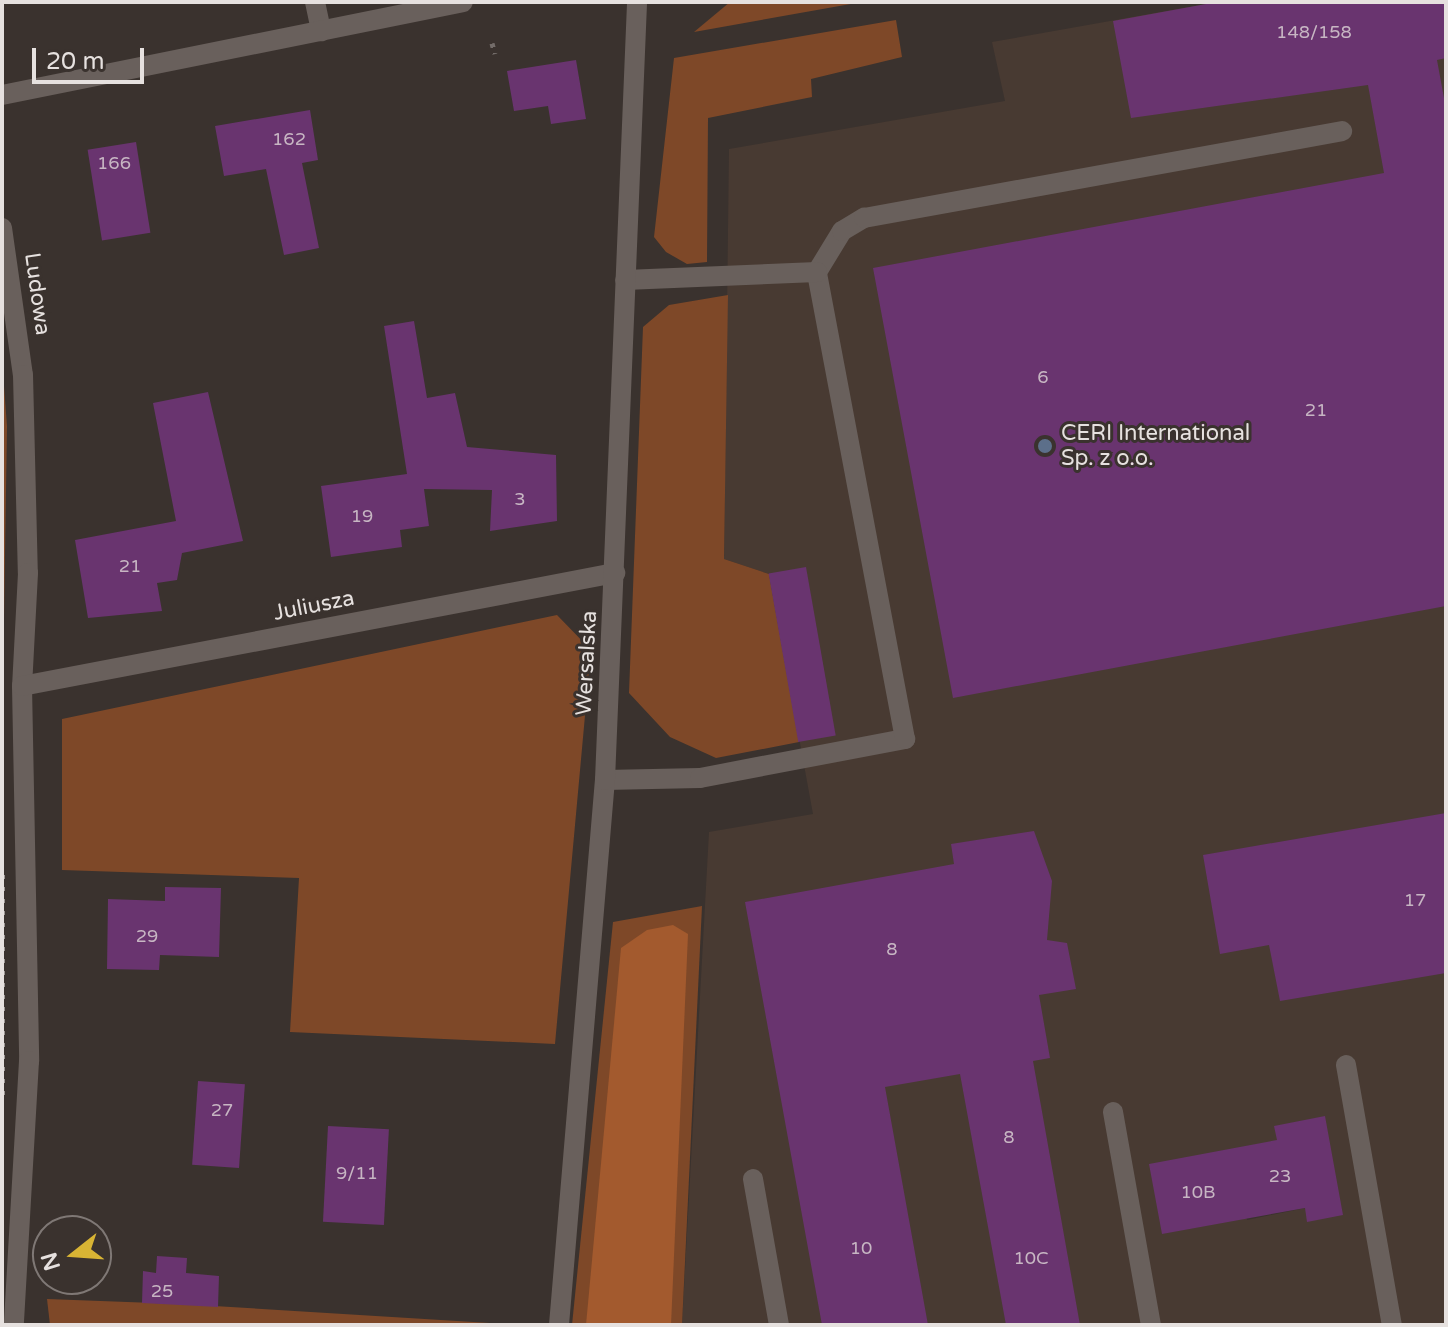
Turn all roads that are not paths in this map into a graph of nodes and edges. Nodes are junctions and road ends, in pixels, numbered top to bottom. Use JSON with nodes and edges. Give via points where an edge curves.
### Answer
{"nodes":[{"id":1,"x":315,"y":2,"type":"edge"},
{"id":2,"x":463,"y":2,"type":"edge"},
{"id":3,"x":637,"y":2,"type":"edge"},
{"id":4,"x":321,"y":31,"type":"junction"},
{"id":5,"x":2,"y":95,"type":"edge"},
{"id":6,"x":1342,"y":131,"type":"dead end"},
{"id":7,"x":2,"y":228,"type":"edge"},
{"id":8,"x":817,"y":272,"type":"junction"},
{"id":9,"x":625,"y":280,"type":"junction"},
{"id":10,"x":615,"y":573,"type":"junction"},
{"id":11,"x":22,"y":686,"type":"junction"},
{"id":12,"x":605,"y":780,"type":"junction"},
{"id":13,"x":1346,"y":1065,"type":"dead end"},
{"id":14,"x":1113,"y":1112,"type":"dead end"},
{"id":15,"x":753,"y":1179,"type":"dead end"},
{"id":16,"x":14,"y":1325,"type":"edge"},
{"id":17,"x":559,"y":1325,"type":"edge"},
{"id":18,"x":779,"y":1325,"type":"edge"},
{"id":19,"x":1151,"y":1325,"type":"edge"},
{"id":20,"x":1392,"y":1325,"type":"edge"}],
"edges":[{"from":1,"to":4,"type":"street"},
{"from":2,"to":4,"type":"street"},
{"from":3,"to":9,"type":"street","name":"Wersalska"},
{"from":4,"to":5,"type":"street"},
{"from":6,"to":8,"type":"street","via":[[864,218],[842,231]]},
{"from":7,"to":11,"type":"street","name":"Ludowa","via":[[23,375],[28,573]]},
{"from":8,"to":9,"type":"street"},
{"from":8,"to":12,"type":"street","via":[[905,739],[700,778]]},
{"from":9,"to":10,"type":"street","name":"Wersalska"},
{"from":10,"to":11,"type":"street","name":"Juliusza"},
{"from":10,"to":12,"type":"street","name":"Wersalska"},
{"from":11,"to":16,"type":"street","name":"Ludowa","via":[[29,1031]]},
{"from":12,"to":17,"type":"street","name":"Wersalska"},
{"from":13,"to":20,"type":"street"},
{"from":14,"to":19,"type":"street"},
{"from":15,"to":18,"type":"street"}]}
